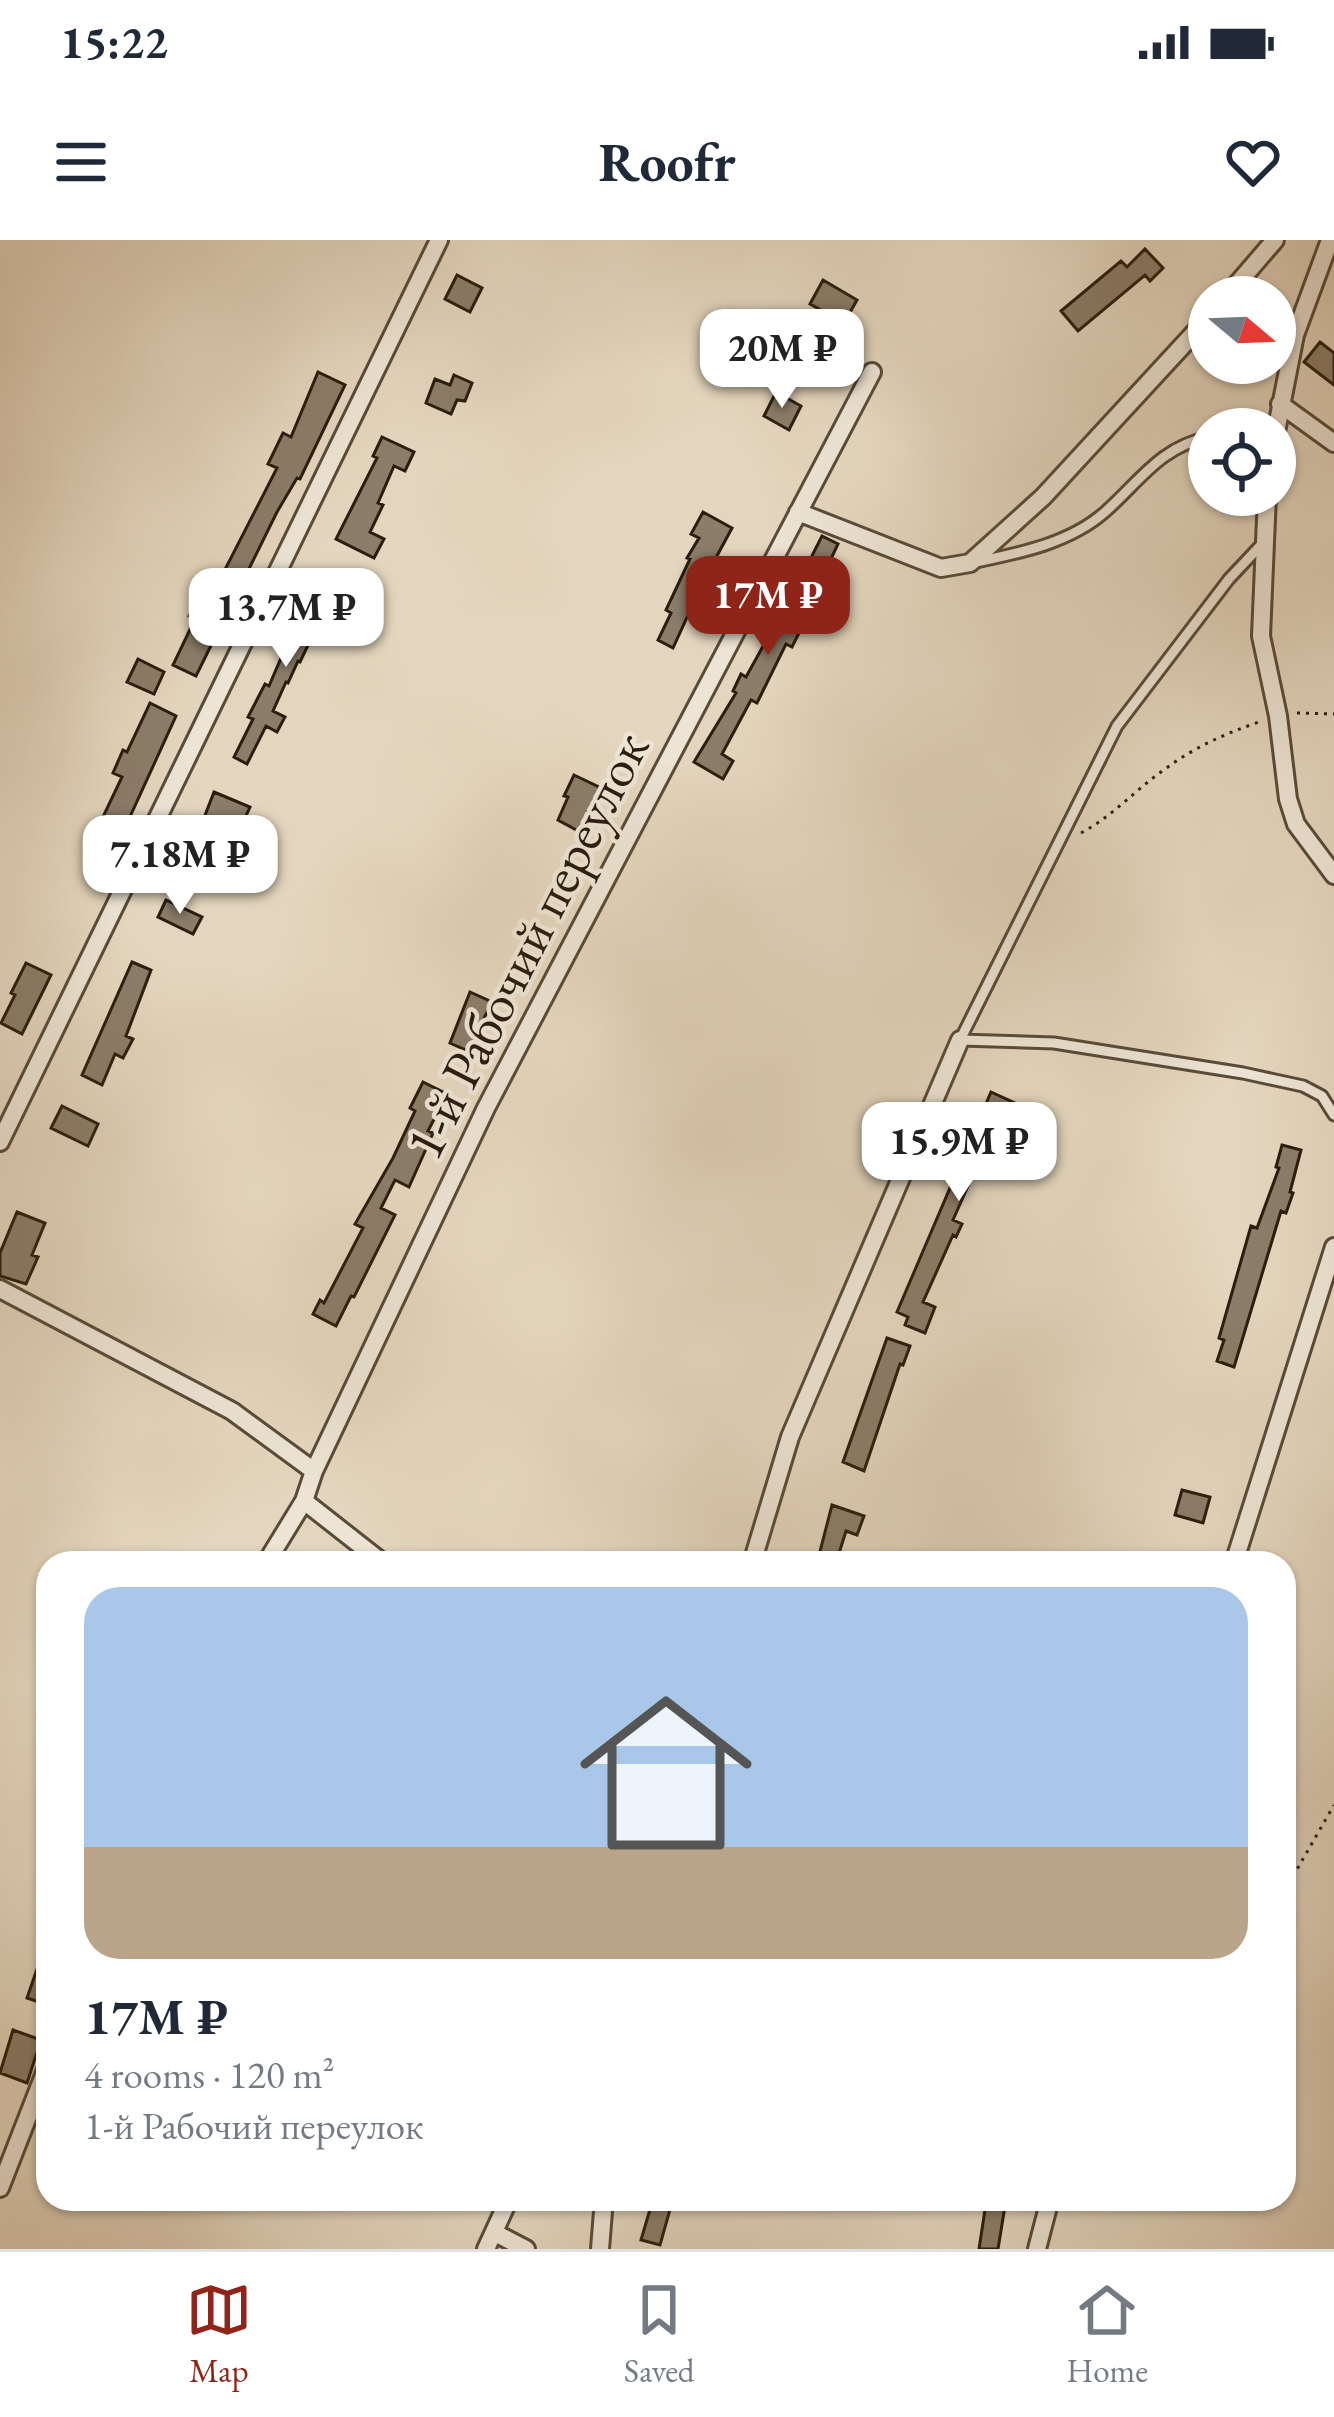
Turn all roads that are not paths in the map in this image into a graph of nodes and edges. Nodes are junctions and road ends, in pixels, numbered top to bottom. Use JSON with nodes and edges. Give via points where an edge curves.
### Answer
{"nodes":[{"id":1,"x":439,"y":240,"type":"edge"},
{"id":2,"x":1275,"y":240,"type":"edge"},
{"id":3,"x":1330,"y":240,"type":"edge"},
{"id":4,"x":1244,"y":276,"type":"edge"},
{"id":5,"x":1188,"y":340,"type":"edge"},
{"id":6,"x":872,"y":371,"type":"dead end"},
{"id":7,"x":1280,"y":404,"type":"junction"},
{"id":8,"x":1279,"y":408,"type":"edge"},
{"id":9,"x":1334,"y":443,"type":"edge"},
{"id":10,"x":1188,"y":444,"type":"edge"},
{"id":11,"x":798,"y":512,"type":"junction"},
{"id":12,"x":1266,"y":516,"type":"edge"},
{"id":13,"x":1264,"y":542,"type":"junction"},
{"id":14,"x":970,"y":563,"type":"junction"},
{"id":15,"x":1334,"y":875,"type":"edge"},
{"id":16,"x":960,"y":1040,"type":"junction"},
{"id":17,"x":1334,"y":1115,"type":"edge"},
{"id":18,"x":0,"y":1142,"type":"edge"},
{"id":19,"x":1334,"y":1246,"type":"edge"},
{"id":20,"x":0,"y":1289,"type":"edge"},
{"id":21,"x":314,"y":1472,"type":"junction"},
{"id":22,"x":304,"y":1501,"type":"junction"},
{"id":23,"x":273,"y":1551,"type":"edge"},
{"id":24,"x":368,"y":1551,"type":"edge"},
{"id":25,"x":756,"y":1551,"type":"edge"},
{"id":26,"x":1238,"y":1551,"type":"edge"},
{"id":27,"x":36,"y":2096,"type":"edge"},
{"id":28,"x":0,"y":2188,"type":"edge"},
{"id":29,"x":504,"y":2211,"type":"edge"},
{"id":30,"x":603,"y":2211,"type":"edge"},
{"id":31,"x":1047,"y":2211,"type":"edge"},
{"id":32,"x":490,"y":2241,"type":"edge"},
{"id":33,"x":526,"y":2249,"type":"edge"},
{"id":34,"x":600,"y":2249,"type":"edge"},
{"id":35,"x":1037,"y":2249,"type":"edge"}],
"edges":[{"from":1,"to":18,"type":"street"},
{"from":2,"to":4,"type":"street"},
{"from":3,"to":7,"type":"street"},
{"from":5,"to":14,"type":"street","via":[[1043,497]]},
{"from":6,"to":11,"type":"street","name":"1-й Рабочий переулок"},
{"from":7,"to":8,"type":"street"},
{"from":7,"to":9,"type":"street"},
{"from":10,"to":14,"type":"lane","via":[[1066,536]]},
{"from":11,"to":14,"type":"street","via":[[940,568]]},
{"from":11,"to":21,"type":"street","name":"1-й Рабочий переулок","via":[[486,1108]]},
{"from":12,"to":13,"type":"street"},
{"from":13,"to":15,"type":"street","via":[[1261,636],[1288,799],[1296,824]]},
{"from":13,"to":16,"type":"lane","via":[[1117,725]]},
{"from":16,"to":17,"type":"lane","via":[[1054,1043],[1243,1073],[1303,1087],[1322,1096]]},
{"from":16,"to":25,"type":"street","via":[[790,1437]]},
{"from":19,"to":26,"type":"street"},
{"from":20,"to":21,"type":"street","via":[[232,1411]]},
{"from":21,"to":22,"type":"street","name":"1-й Рабочий переулок"},
{"from":22,"to":23,"type":"street","name":"1-й Рабочий переулок"},
{"from":22,"to":24,"type":"street"},
{"from":27,"to":28,"type":"street"},
{"from":29,"to":32,"type":"street"},
{"from":30,"to":34,"type":"street"},
{"from":31,"to":35,"type":"street"},
{"from":32,"to":33,"type":"street"}]}
